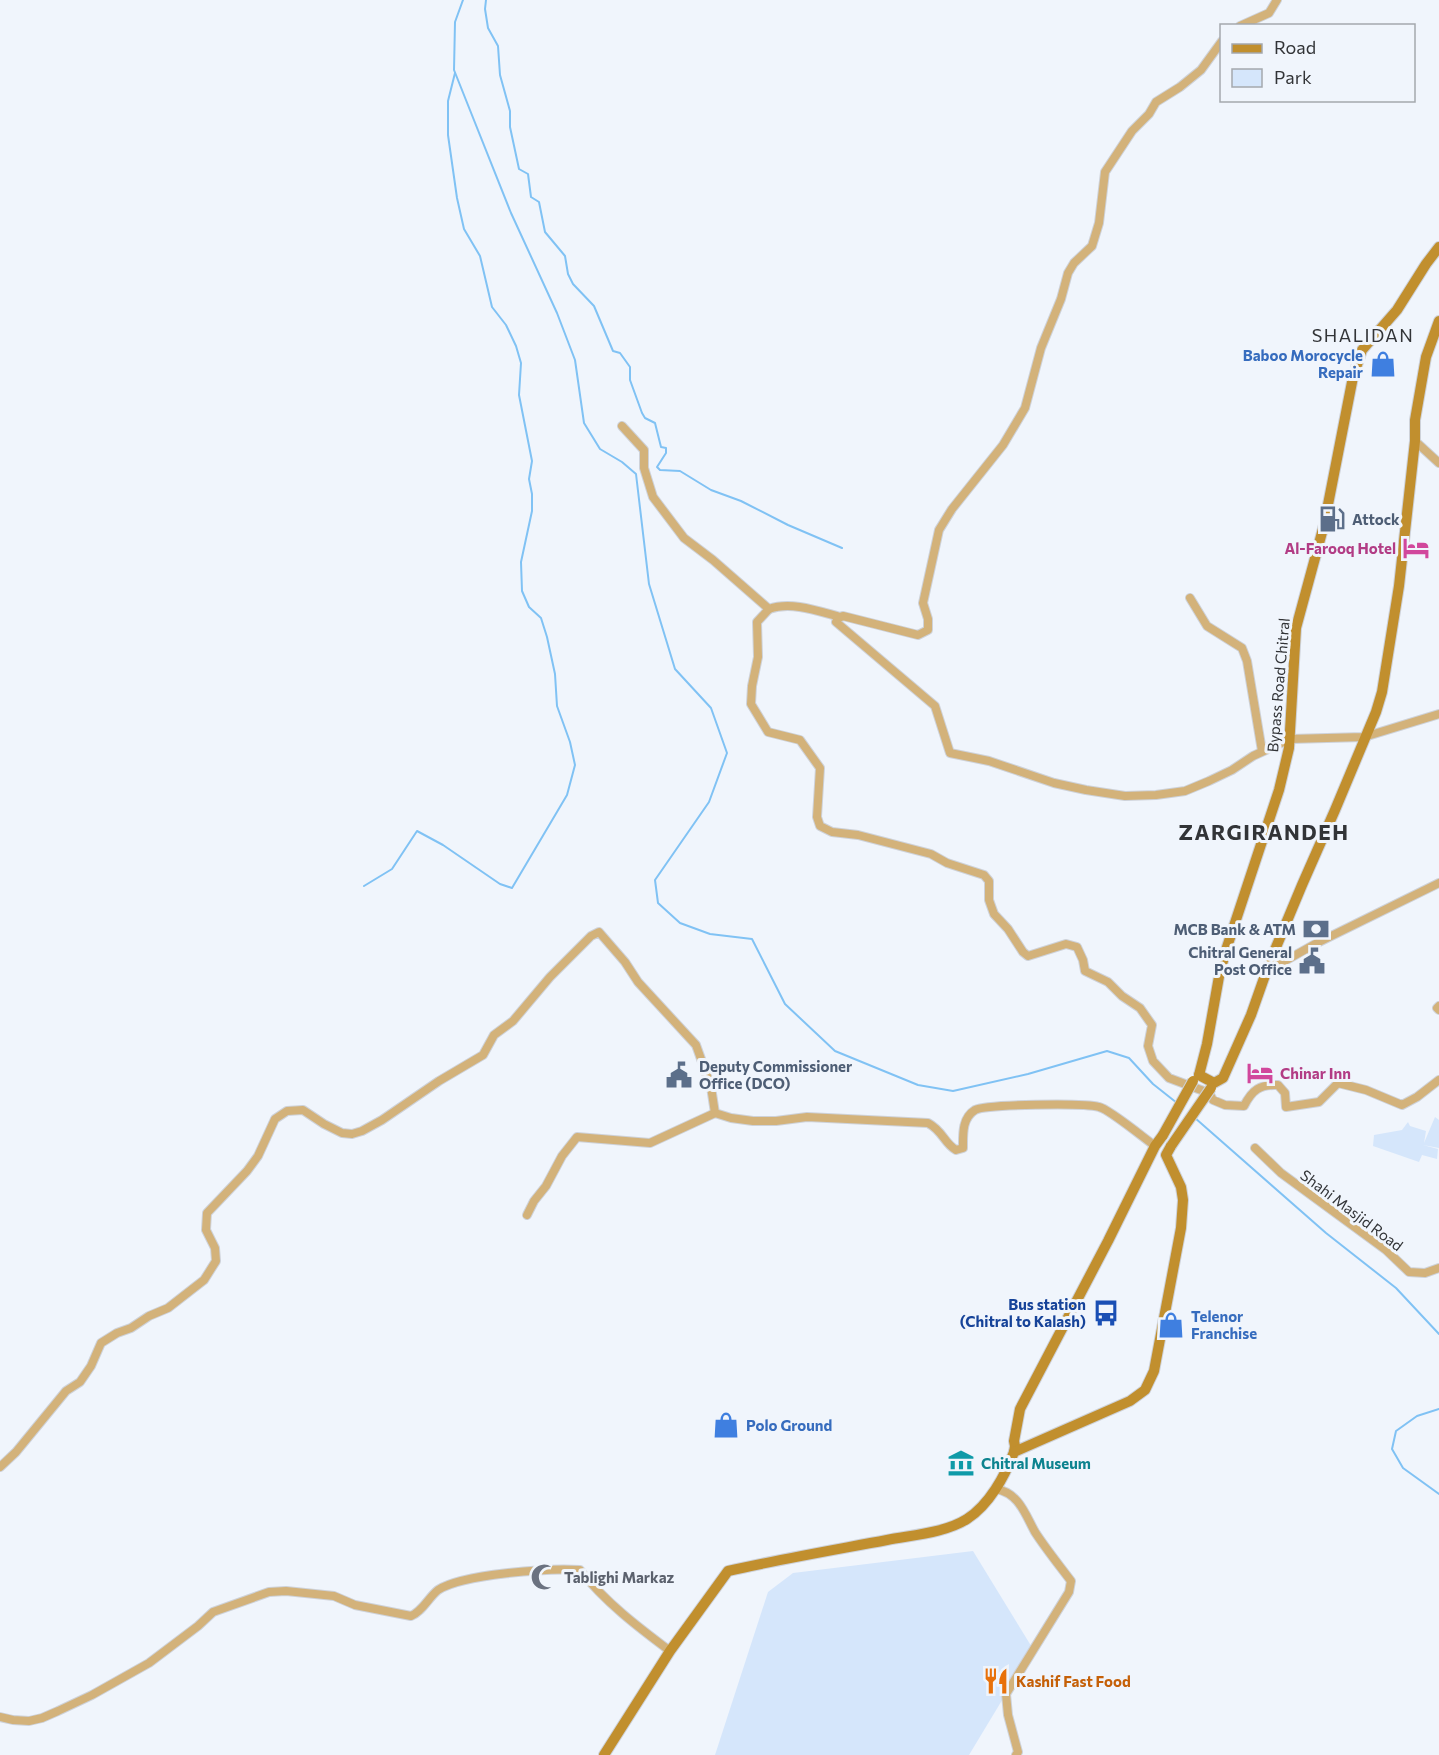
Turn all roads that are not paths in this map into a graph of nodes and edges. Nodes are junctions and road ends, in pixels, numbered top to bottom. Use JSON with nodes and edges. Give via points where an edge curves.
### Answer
{"nodes":[{"id":1,"x":1277,"y":0,"type":"edge"},
{"id":2,"x":1244,"y":24,"type":"edge"},
{"id":3,"x":1220,"y":42,"type":"edge"},
{"id":4,"x":1439,"y":247,"type":"edge"},
{"id":5,"x":1439,"y":321,"type":"edge"},
{"id":6,"x":622,"y":426,"type":"dead end"},
{"id":7,"x":1415,"y":441,"type":"junction"},
{"id":8,"x":1439,"y":463,"type":"edge"},
{"id":9,"x":1190,"y":598,"type":"dead end"},
{"id":10,"x":769,"y":609,"type":"junction"},
{"id":11,"x":840,"y":617,"type":"junction"},
{"id":12,"x":1439,"y":714,"type":"edge"},
{"id":13,"x":1365,"y":737,"type":"junction"},
{"id":14,"x":1290,"y":739,"type":"junction"},
{"id":15,"x":1262,"y":752,"type":"junction"},
{"id":16,"x":1439,"y":883,"type":"edge"},
{"id":17,"x":1269,"y":964,"type":"junction"},
{"id":18,"x":1196,"y":1078,"type":"junction"},
{"id":19,"x":1439,"y":1080,"type":"edge"},
{"id":20,"x":1213,"y":1085,"type":"junction"},
{"id":21,"x":715,"y":1113,"type":"junction"},
{"id":22,"x":1155,"y":1146,"type":"junction"},
{"id":23,"x":1256,"y":1148,"type":"dead end"},
{"id":24,"x":527,"y":1215,"type":"dead end"},
{"id":25,"x":1439,"y":1268,"type":"edge"},
{"id":26,"x":1014,"y":1452,"type":"junction"},
{"id":27,"x":0,"y":1467,"type":"edge"},
{"id":28,"x":996,"y":1489,"type":"junction"},
{"id":29,"x":670,"y":1651,"type":"junction"},
{"id":30,"x":0,"y":1717,"type":"edge"},
{"id":31,"x":604,"y":1755,"type":"edge"},
{"id":32,"x":1016,"y":1755,"type":"edge"}],
"edges":[{"from":1,"to":2,"type":"street","via":[[1269,13]]},
{"from":3,"to":11,"type":"street","via":[[1201,70],[1156,102],[1105,172],[1092,246],[1068,273],[1025,408],[1003,445],[951,508],[939,530],[923,603],[928,630],[918,635]]},
{"from":4,"to":14,"type":"street","name":"Bypass Road Chitral","via":[[1397,310],[1362,350],[1353,377],[1324,525],[1296,628]]},
{"from":5,"to":7,"type":"street","via":[[1426,357]]},
{"from":6,"to":10,"type":"street","via":[[644,450],[644,468],[653,497],[684,537]]},
{"from":7,"to":8,"type":"street"},
{"from":7,"to":13,"type":"street","via":[[1399,586],[1382,692]]},
{"from":9,"to":15,"type":"street","via":[[1207,626],[1242,648]]},
{"from":10,"to":11,"type":"street","via":[[795,607]]},
{"from":10,"to":19,"type":"street","via":[[757,622],[758,657],[751,704],[768,732],[800,740],[820,768],[820,826],[931,854],[984,875],[989,881],[994,914],[1023,952],[1028,956],[1066,944],[1077,947],[1084,971],[1108,982],[1140,1008],[1152,1025],[1148,1046],[1154,1061],[1169,1078],[1209,1093],[1213,1100],[1225,1105],[1244,1106],[1257,1088],[1278,1085],[1285,1093],[1286,1107],[1319,1102],[1338,1083],[1402,1105]]},
{"from":11,"to":15,"type":"street","via":[[836,622],[935,706],[950,753],[989,761],[1054,783],[1125,796],[1185,791]]},
{"from":12,"to":13,"type":"street"},
{"from":13,"to":14,"type":"street"},
{"from":13,"to":17,"type":"street"},
{"from":14,"to":15,"type":"street"},
{"from":14,"to":18,"type":"street","name":"Bypass Road Chitral","via":[[1279,790],[1220,971],[1207,1044]]},
{"from":16,"to":17,"type":"street","via":[[1283,962]]},
{"from":17,"to":20,"type":"street","via":[[1223,1078]]},
{"from":18,"to":20,"type":"street"},
{"from":18,"to":22,"type":"street","name":"Bypass Road Chitral","bridge":true},
{"from":20,"to":26,"type":"street","bridge":true,"via":[[1166,1155],[1183,1194],[1181,1228],[1150,1381],[1130,1401]]},
{"from":21,"to":22,"type":"street","via":[[753,1121],[807,1117],[928,1123],[938,1128],[956,1150],[963,1148],[963,1129],[977,1109],[1031,1104],[1099,1107]]},
{"from":21,"to":24,"type":"street","via":[[650,1143],[577,1137]]},
{"from":21,"to":27,"type":"street","via":[[711,1087],[696,1045],[599,932],[550,977],[513,1021],[494,1035],[483,1055],[382,1120],[352,1134],[324,1125],[303,1110],[286,1111],[275,1119],[248,1172],[207,1213],[206,1230],[215,1248],[216,1261],[204,1280],[168,1308],[101,1343],[80,1382],[66,1391]]},
{"from":22,"to":26,"type":"street","name":"Bypass Road Chitral","via":[[1020,1408]]},
{"from":23,"to":25,"type":"street","name":"Shahi Masjid Road","via":[[1281,1173],[1386,1250],[1409,1272],[1425,1273]]},
{"from":26,"to":28,"type":"street","name":"Bypass Road Chitral"},
{"from":28,"to":29,"type":"street","name":"Bypass Road Chitral","via":[[969,1518],[958,1524],[728,1571]]},
{"from":28,"to":32,"type":"street","via":[[1015,1498],[1071,1581],[1069,1592],[1006,1694]]},
{"from":29,"to":30,"type":"street","via":[[607,1599],[580,1570],[466,1578],[437,1591],[411,1616],[355,1605],[334,1596],[269,1592],[213,1612],[140,1668],[58,1711],[29,1721]]},
{"from":29,"to":31,"type":"street","name":"Bypass Road Chitral"}]}
